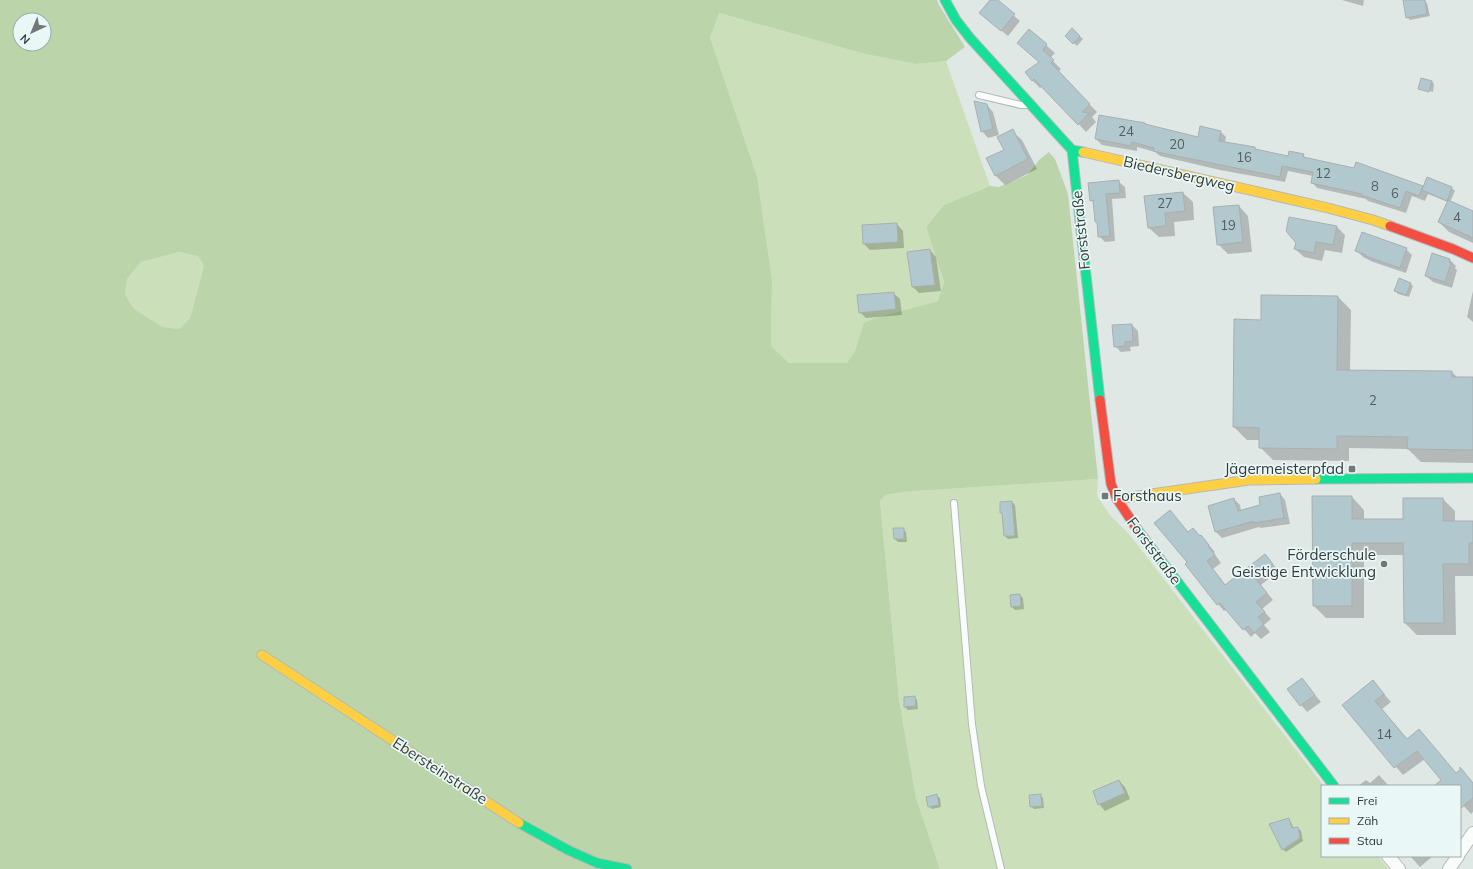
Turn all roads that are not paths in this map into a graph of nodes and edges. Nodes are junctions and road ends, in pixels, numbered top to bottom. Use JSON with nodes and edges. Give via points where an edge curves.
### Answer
{"nodes":[{"id":1,"x":945,"y":0,"type":"edge"},
{"id":2,"x":979,"y":95,"type":"dead end"},
{"id":3,"x":1033,"y":105,"type":"junction"},
{"id":4,"x":1072,"y":150,"type":"junction"},
{"id":5,"x":1473,"y":258,"type":"edge"},
{"id":6,"x":1473,"y":478,"type":"edge"},
{"id":7,"x":1117,"y":499,"type":"junction"},
{"id":8,"x":954,"y":504,"type":"dead end"},
{"id":9,"x":262,"y":655,"type":"dead end"},
{"id":10,"x":1333,"y":785,"type":"edge"},
{"id":11,"x":1473,"y":833,"type":"edge"},
{"id":12,"x":1461,"y":851,"type":"edge"},
{"id":13,"x":1389,"y":857,"type":"edge"},
{"id":14,"x":1457,"y":857,"type":"edge"},
{"id":15,"x":627,"y":869,"type":"edge"},
{"id":16,"x":1001,"y":869,"type":"edge"},
{"id":17,"x":1398,"y":869,"type":"edge"},
{"id":18,"x":1449,"y":869,"type":"edge"}],
"edges":[{"from":1,"to":3,"type":"street","via":[[965,32]]},
{"from":2,"to":3,"type":"lane","via":[[1021,105]]},
{"from":3,"to":4,"type":"street"},
{"from":4,"to":5,"type":"street","name":"Biedersbergweg","via":[[1373,220]]},
{"from":4,"to":7,"type":"street","name":"Forststraße","via":[[1108,467]]},
{"from":6,"to":7,"type":"street","via":[[1249,480]]},
{"from":7,"to":10,"type":"street","name":"Forststraße","via":[[1132,524]]},
{"from":8,"to":16,"type":"lane","via":[[972,724],[982,786]]},
{"from":9,"to":15,"type":"street","name":"Ebersteinstraße","via":[[529,829],[597,863]]},
{"from":11,"to":12,"type":"street"},
{"from":13,"to":17,"type":"street"},
{"from":14,"to":18,"type":"street"}]}
